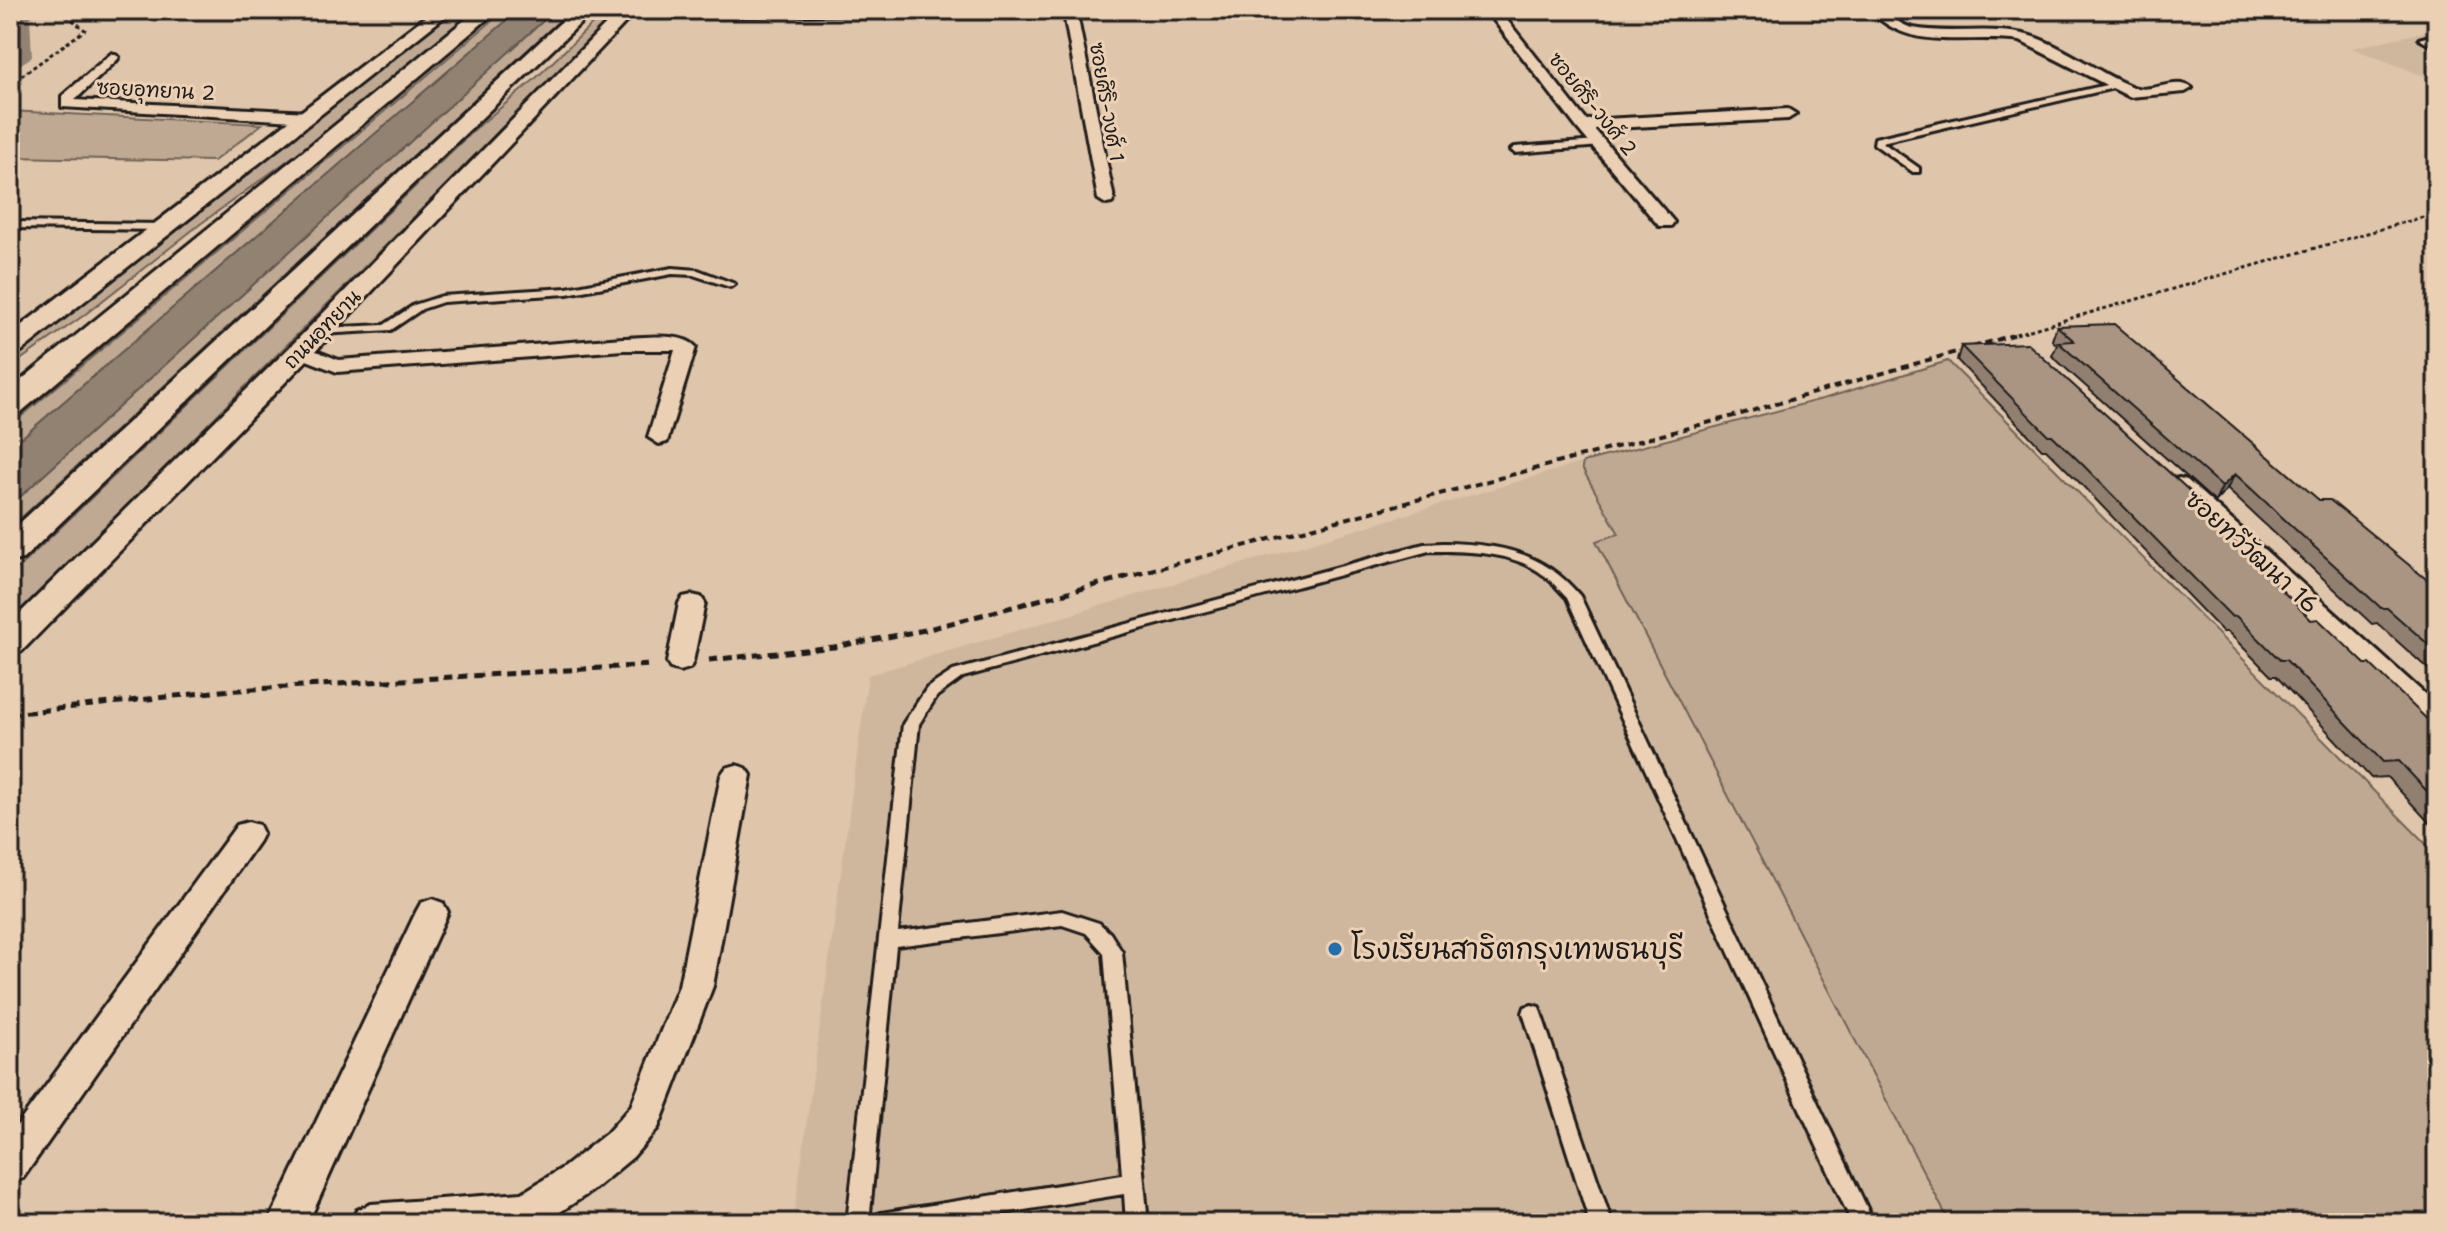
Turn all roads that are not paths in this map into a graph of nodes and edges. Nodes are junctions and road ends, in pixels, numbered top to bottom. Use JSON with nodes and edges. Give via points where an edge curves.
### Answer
{"nodes":[{"id":1,"x":445,"y":10,"type":"edge"},
{"id":2,"x":489,"y":10,"type":"edge"},
{"id":3,"x":861,"y":10,"type":"edge"},
{"id":4,"x":926,"y":10,"type":"edge"},
{"id":5,"x":1095,"y":10,"type":"edge"},
{"id":6,"x":1492,"y":10,"type":"edge"},
{"id":7,"x":1876,"y":10,"type":"edge"},
{"id":8,"x":618,"y":11,"type":"edge"},
{"id":9,"x":1070,"y":11,"type":"edge"},
{"id":10,"x":576,"y":19,"type":"edge"},
{"id":11,"x":2437,"y":36,"type":"edge"},
{"id":12,"x":2437,"y":47,"type":"edge"},
{"id":13,"x":112,"y":57,"type":"dead end"},
{"id":14,"x":2115,"y":85,"type":"junction"},
{"id":15,"x":2185,"y":88,"type":"dead end"},
{"id":16,"x":1788,"y":114,"type":"dead end"},
{"id":17,"x":310,"y":117,"type":"junction"},
{"id":18,"x":1582,"y":125,"type":"junction"},
{"id":19,"x":1598,"y":144,"type":"junction"},
{"id":20,"x":1515,"y":150,"type":"dead end"},
{"id":21,"x":1916,"y":170,"type":"dead end"},
{"id":22,"x":1106,"y":199,"type":"dead end"},
{"id":23,"x":1665,"y":222,"type":"dead end"},
{"id":24,"x":10,"y":225,"type":"edge"},
{"id":25,"x":165,"y":227,"type":"junction"},
{"id":26,"x":174,"y":269,"type":"junction"},
{"id":27,"x":730,"y":284,"type":"dead end"},
{"id":28,"x":321,"y":331,"type":"junction"},
{"id":29,"x":10,"y":347,"type":"edge"},
{"id":30,"x":301,"y":351,"type":"junction"},
{"id":31,"x":10,"y":372,"type":"edge"},
{"id":32,"x":10,"y":405,"type":"edge"},
{"id":33,"x":659,"y":437,"type":"dead end"},
{"id":34,"x":2159,"y":467,"type":"edge"},
{"id":35,"x":10,"y":551,"type":"edge"},
{"id":36,"x":692,"y":603,"type":"dead end"},
{"id":37,"x":10,"y":643,"type":"edge"},
{"id":38,"x":680,"y":662,"type":"road end"},
{"id":39,"x":2437,"y":721,"type":"edge"},
{"id":40,"x":736,"y":775,"type":"dead end"},
{"id":41,"x":248,"y":833,"type":"dead end"},
{"id":42,"x":432,"y":912,"type":"dead end"},
{"id":43,"x":888,"y":940,"type":"junction"},
{"id":44,"x":1532,"y":1013,"type":"dead end"},
{"id":45,"x":10,"y":1166,"type":"edge"},
{"id":46,"x":1132,"y":1183,"type":"junction"},
{"id":47,"x":535,"y":1217,"type":"edge"},
{"id":48,"x":288,"y":1223,"type":"edge"},
{"id":49,"x":371,"y":1223,"type":"edge"},
{"id":50,"x":858,"y":1223,"type":"edge"},
{"id":51,"x":881,"y":1223,"type":"edge"},
{"id":52,"x":1137,"y":1223,"type":"edge"},
{"id":53,"x":1601,"y":1223,"type":"edge"},
{"id":54,"x":1863,"y":1223,"type":"edge"}],
"edges":[{"from":1,"to":17,"type":"street"},
{"from":2,"to":26,"type":"main road"},
{"from":3,"to":8,"type":"street"},
{"from":4,"to":9,"type":"street"},
{"from":5,"to":9,"type":"street"},
{"from":6,"to":18,"type":"street","name":"ซอยศิริ-วงศ์ 2"},
{"from":7,"to":14,"type":"street","via":[[1912,32],[2024,38]]},
{"from":8,"to":10,"type":"main road"},
{"from":8,"to":28,"type":"street","name":"ถนนอุทยาน"},
{"from":9,"to":22,"type":"street","name":"ซอยศิริ-วงศ์ 1"},
{"from":10,"to":35,"type":"main road"},
{"from":11,"to":12,"type":"lane","via":[[2423,39]]},
{"from":13,"to":17,"type":"street","name":"ซอยอุทยาน 2","via":[[67,104]]},
{"from":14,"to":15,"type":"street","via":[[2144,95]]},
{"from":14,"to":21,"type":"lane","via":[[1878,140]]},
{"from":16,"to":18,"type":"street"},
{"from":17,"to":25,"type":"street"},
{"from":18,"to":19,"type":"street","name":"ซอยศิริ-วงศ์ 2"},
{"from":19,"to":20,"type":"lane"},
{"from":19,"to":23,"type":"street","name":"ซอยศิริ-วงศ์ 2"},
{"from":24,"to":25,"type":"lane"},
{"from":25,"to":29,"type":"street"},
{"from":26,"to":31,"type":"main road"},
{"from":26,"to":32,"type":"main road"},
{"from":27,"to":28,"type":"lane","via":[[672,271],[567,291],[442,299],[418,307],[387,328]]},
{"from":28,"to":30,"type":"street","name":"ถนนอุทยาน"},
{"from":30,"to":33,"type":"street","via":[[337,366],[677,344],[686,347]]},
{"from":30,"to":37,"type":"street","name":"ถนนอุทยาน"},
{"from":34,"to":39,"type":"street","name":"ซอยทวีวัฒนา 16"},
{"from":36,"to":38,"type":"street"},
{"from":40,"to":47,"type":"street","via":[[696,986],[645,1116],[620,1145]]},
{"from":41,"to":45,"type":"street"},
{"from":42,"to":48,"type":"street"},
{"from":43,"to":46,"type":"lane","via":[[1062,918],[1084,922],[1104,936],[1113,952]]},
{"from":43,"to":50,"type":"lane"},
{"from":43,"to":54,"type":"lane","via":[[911,724],[932,692],[958,674],[1429,547],[1503,553],[1544,568],[1573,596]]},
{"from":44,"to":53,"type":"lane"},
{"from":46,"to":51,"type":"lane"},
{"from":46,"to":52,"type":"lane"},
{"from":47,"to":49,"type":"street"}]}
